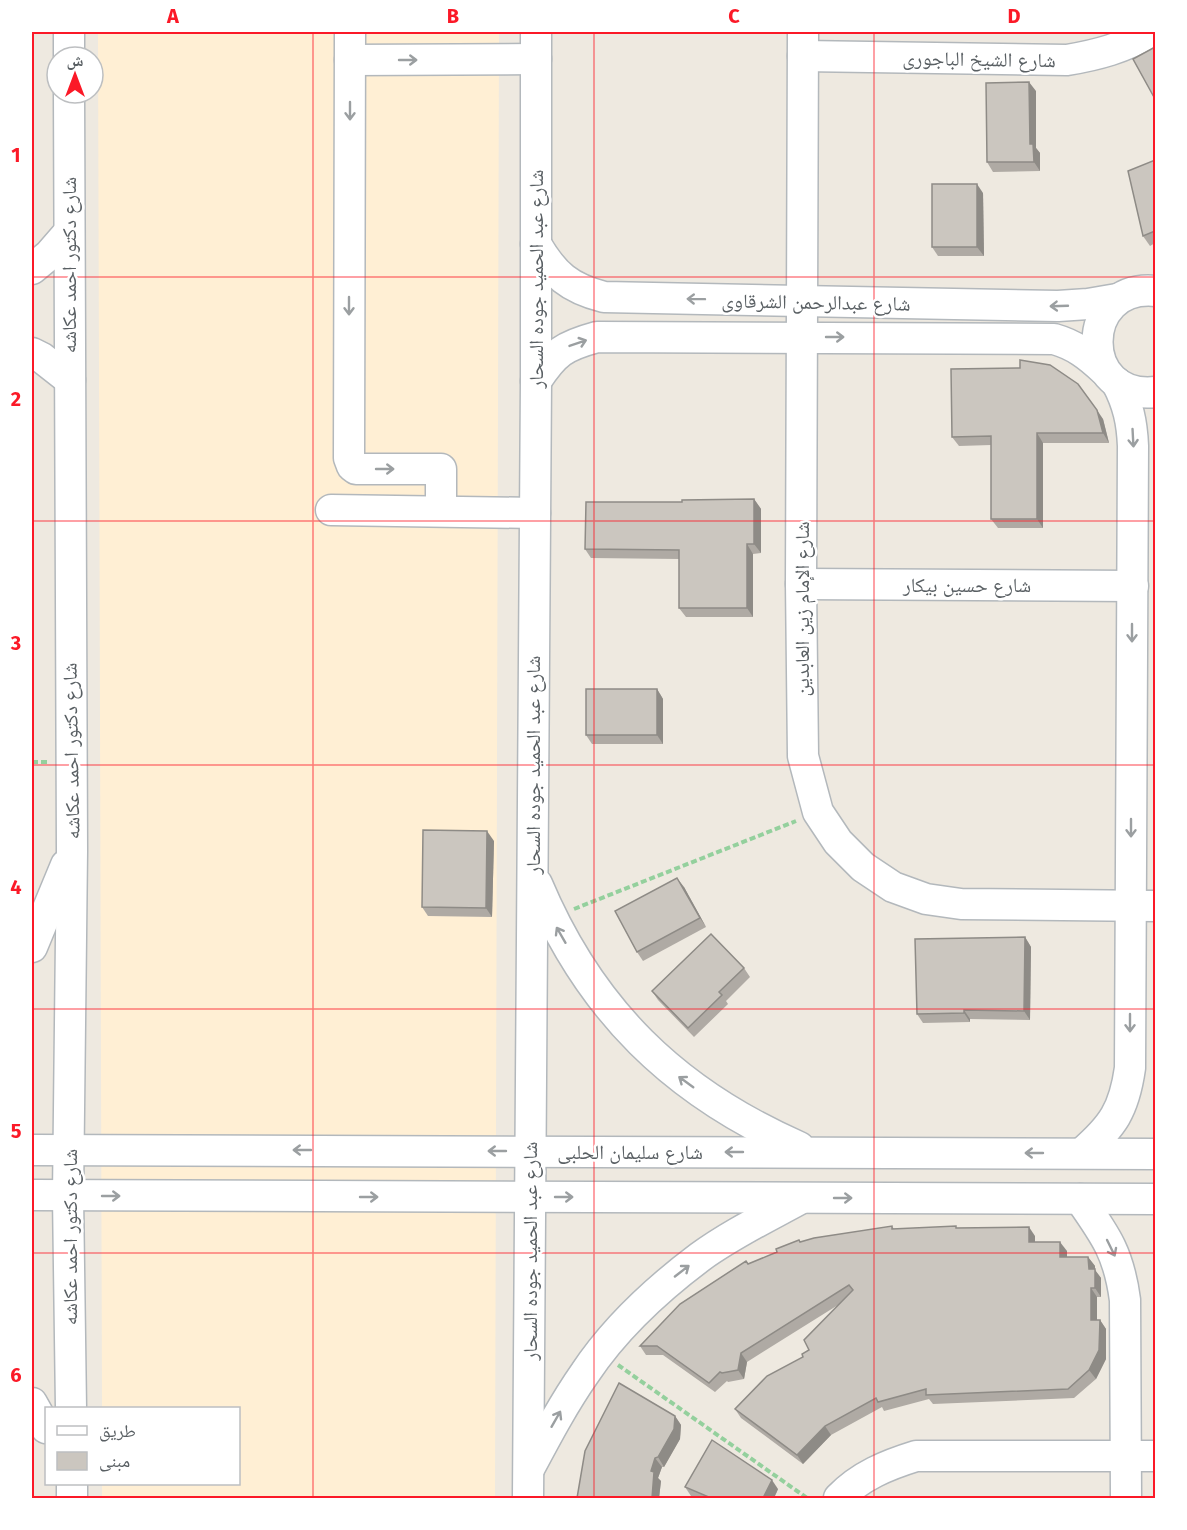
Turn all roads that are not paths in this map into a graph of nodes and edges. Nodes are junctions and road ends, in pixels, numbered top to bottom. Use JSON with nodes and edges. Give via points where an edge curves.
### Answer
{"nodes":[{"id":1,"x":1150,"y":32,"type":"edge"},
{"id":2,"x":803,"y":44,"type":"edge"},
{"id":3,"x":536,"y":45,"type":"edge"},
{"id":4,"x":948,"y":45,"type":"edge"},
{"id":5,"x":350,"y":46,"type":"edge"},
{"id":6,"x":69,"y":105,"type":"edge"},
{"id":7,"x":69,"y":232,"type":"junction"},
{"id":8,"x":536,"y":243,"type":"junction"},
{"id":9,"x":32,"y":269,"type":"edge"},
{"id":10,"x":1152,"y":288,"type":"edge"},
{"id":11,"x":1117,"y":299,"type":"junction"},
{"id":12,"x":802,"y":302,"type":"junction"},
{"id":13,"x":802,"y":337,"type":"junction"},
{"id":14,"x":32,"y":353,"type":"edge"},
{"id":15,"x":1110,"y":376,"type":"junction"},
{"id":16,"x":70,"y":380,"type":"junction"},
{"id":17,"x":536,"y":381,"type":"junction"},
{"id":18,"x":1155,"y":392,"type":"edge"},
{"id":19,"x":331,"y":510,"type":"dead end"},
{"id":20,"x":441,"y":511,"type":"junction"},
{"id":21,"x":535,"y":513,"type":"junction"},
{"id":22,"x":801,"y":584,"type":"junction"},
{"id":23,"x":1133,"y":586,"type":"junction"},
{"id":24,"x":72,"y":851,"type":"junction"},
{"id":25,"x":533,"y":875,"type":"junction"},
{"id":26,"x":1143,"y":906,"type":"edge"},
{"id":27,"x":32,"y":947,"type":"edge"},
{"id":28,"x":70,"y":1149,"type":"junction"},
{"id":29,"x":32,"y":1150,"type":"edge"},
{"id":30,"x":531,"y":1152,"type":"junction"},
{"id":31,"x":810,"y":1152,"type":"junction"},
{"id":32,"x":926,"y":1153,"type":"junction"},
{"id":33,"x":1082,"y":1153,"type":"junction"},
{"id":34,"x":1155,"y":1154,"type":"edge"},
{"id":35,"x":32,"y":1196,"type":"edge"},
{"id":36,"x":68,"y":1196,"type":"junction"},
{"id":37,"x":530,"y":1197,"type":"junction"},
{"id":38,"x":800,"y":1198,"type":"junction"},
{"id":39,"x":926,"y":1198,"type":"junction"},
{"id":40,"x":1080,"y":1199,"type":"junction"},
{"id":41,"x":1155,"y":1199,"type":"edge"},
{"id":42,"x":71,"y":1407,"type":"edge"},
{"id":43,"x":1125,"y":1456,"type":"junction"},
{"id":44,"x":1155,"y":1456,"type":"edge"},
{"id":45,"x":528,"y":1484,"type":"edge"},
{"id":46,"x":839,"y":1498,"type":"edge"},
{"id":47,"x":1126,"y":1498,"type":"edge"}],
"edges":[{"from":1,"to":4,"type":"street","name":"شارع الشيخ الباجورى","via":[[1103,54],[1067,60]]},
{"from":2,"to":4,"type":"street","name":"شارع الشيخ الباجورى"},
{"from":2,"to":12,"type":"street","name":"شارع الإمام زين العابدين"},
{"from":5,"to":3,"type":"street","one_way":true},
{"from":3,"to":8,"type":"street","name":"شارع عبد الحميد جوده السحار"},
{"from":5,"to":20,"type":"street","one_way":true,"via":[[350,463],[356,469],[441,469]]},
{"from":6,"to":7,"type":"street","name":"شارع دكتور احمد عكاشه"},
{"from":7,"to":9,"type":"street"},
{"from":7,"to":16,"type":"street","name":"شارع دكتور احمد عكاشه"},
{"from":12,"to":8,"type":"street","name":"شارع عبدالرحمن الشرقاوى","one_way":true,"via":[[604,297],[563,280]]},
{"from":8,"to":17,"type":"street","name":"شارع عبد الحميد جوده السحار"},
{"from":10,"to":11,"type":"street","name":"شارع عبدالرحمن الشرقاوى"},
{"from":11,"to":12,"type":"street","name":"شارع عبدالرحمن الشرقاوى","one_way":true,"via":[[1059,306]]},
{"from":11,"to":15,"type":"street","via":[[1104,314],[1097,332],[1097,352]]},
{"from":12,"to":13,"type":"street","name":"شارع الإمام زين العابدين"},
{"from":13,"to":15,"type":"street","name":"شارع عبدالرحمن الشرقاوى","one_way":true,"via":[[1054,339],[1085,352]]},
{"from":17,"to":13,"type":"street","name":"شارع عبدالرحمن الشرقاوى","one_way":true,"via":[[550,359],[572,344],[597,337]]},
{"from":13,"to":22,"type":"street","name":"شارع الإمام زين العابدين"},
{"from":14,"to":16,"type":"street"},
{"from":15,"to":18,"type":"street","via":[[1131,390]]},
{"from":15,"to":23,"type":"street","one_way":true,"via":[[1127,403],[1132,424]]},
{"from":16,"to":24,"type":"street","name":"شارع دكتور احمد عكاشه"},
{"from":17,"to":21,"type":"street","name":"شارع عبد الحميد جوده السحار"},
{"from":19,"to":20,"type":"street"},
{"from":20,"to":21,"type":"street"},
{"from":21,"to":25,"type":"street","name":"شارع عبد الحميد جوده السحار"},
{"from":22,"to":23,"type":"street","name":"شارع حسين بيكار"},
{"from":22,"to":26,"type":"street","name":"شارع الإمام زين العابدين","via":[[803,756],[818,812],[838,842],[863,867],[893,887],[926,899],[961,904]]},
{"from":23,"to":26,"type":"street","one_way":true},
{"from":24,"to":27,"type":"street"},
{"from":24,"to":28,"type":"street","name":"شارع دكتور احمد عكاشه"},
{"from":25,"to":30,"type":"street","name":"شارع عبد الحميد جوده السحار"},
{"from":31,"to":25,"type":"street","one_way":true,"via":[[718,1106],[640,1042],[576,962]]},
{"from":26,"to":33,"type":"street","one_way":true,"via":[[1127,1093],[1117,1116]]},
{"from":28,"to":29,"type":"street","name":"شارع سليمان الحلبى"},
{"from":30,"to":28,"type":"street","name":"شارع سليمان الحلبى","one_way":true},
{"from":28,"to":36,"type":"street","name":"شارع دكتور احمد عكاشه"},
{"from":31,"to":30,"type":"street","name":"شارع سليمان الحلبى","one_way":true},
{"from":30,"to":37,"type":"street","name":"شارع عبد الحميد جوده السحار"},
{"from":31,"to":32,"type":"street","name":"شارع سليمان الحلبى"},
{"from":33,"to":32,"type":"street","name":"شارع سليمان الحلبى","one_way":true},
{"from":32,"to":39,"type":"street"},
{"from":33,"to":34,"type":"street","name":"شارع سليمان الحلبى"},
{"from":35,"to":36,"type":"street"},
{"from":36,"to":37,"type":"street","one_way":true},
{"from":36,"to":42,"type":"street","name":"شارع دكتور احمد عكاشه"},
{"from":37,"to":38,"type":"street","one_way":true},
{"from":37,"to":45,"type":"street","name":"شارع عبد الحميد جوده السحار"},
{"from":38,"to":39,"type":"street","one_way":true},
{"from":45,"to":38,"type":"street","one_way":true,"via":[[562,1409],[585,1372],[620,1329],[658,1290],[702,1256]]},
{"from":39,"to":40,"type":"street"},
{"from":40,"to":41,"type":"street"},
{"from":40,"to":43,"type":"street","one_way":true,"via":[[1113,1248],[1122,1274]]},
{"from":43,"to":44,"type":"street"},
{"from":43,"to":46,"type":"street","via":[[916,1456],[866,1476]]},
{"from":43,"to":47,"type":"street"}]}
